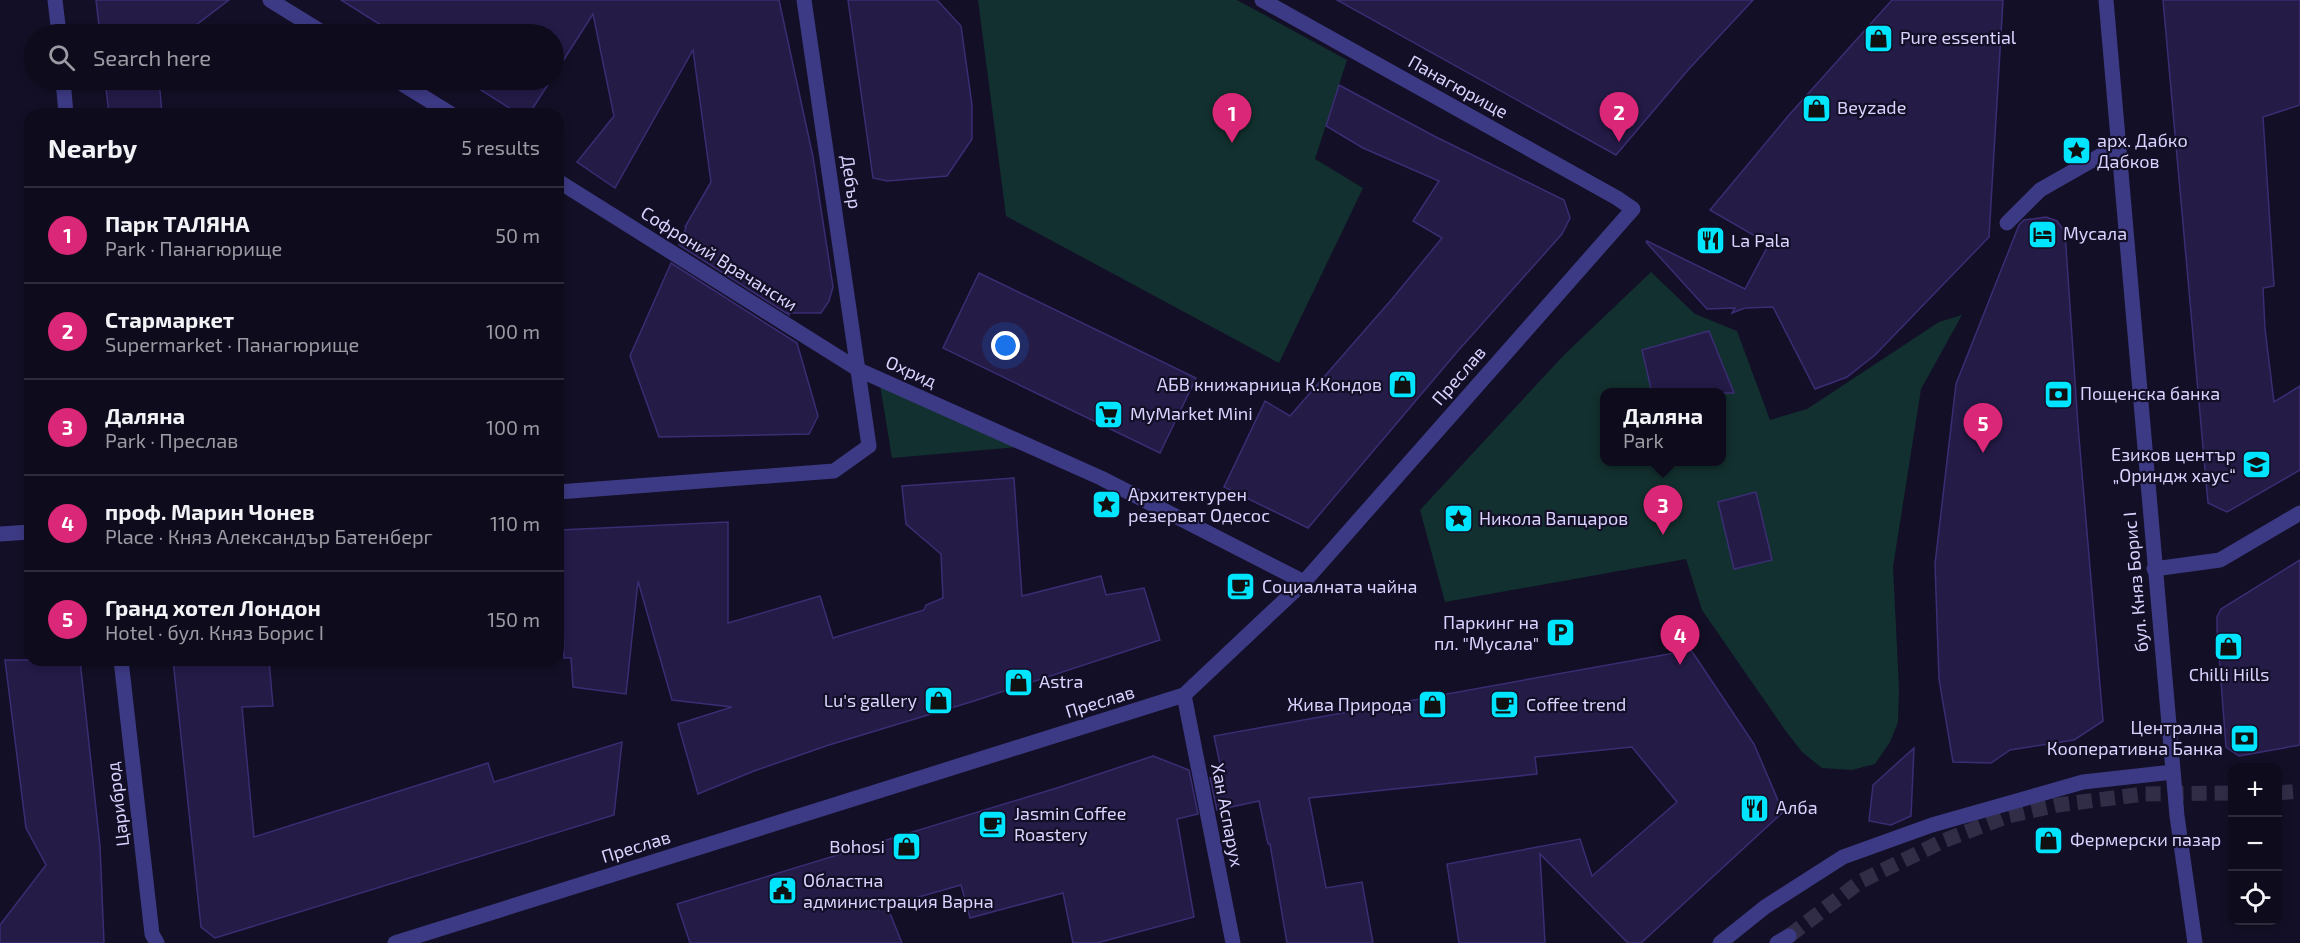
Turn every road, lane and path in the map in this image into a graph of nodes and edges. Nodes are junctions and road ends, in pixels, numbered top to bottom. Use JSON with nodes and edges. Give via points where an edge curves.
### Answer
{"nodes":[{"id":1,"x":55,"y":0,"type":"edge"},
{"id":2,"x":270,"y":0,"type":"edge"},
{"id":3,"x":804,"y":0,"type":"edge"},
{"id":4,"x":1263,"y":0,"type":"edge"},
{"id":5,"x":2106,"y":0,"type":"edge"},
{"id":6,"x":57,"y":24,"type":"edge"},
{"id":7,"x":309,"y":24,"type":"edge"},
{"id":8,"x":64,"y":90,"type":"edge"},
{"id":9,"x":412,"y":90,"type":"edge"},
{"id":10,"x":65,"y":108,"type":"edge"},
{"id":11,"x":441,"y":108,"type":"edge"},
{"id":12,"x":2119,"y":145,"type":"junction"},
{"id":13,"x":564,"y":185,"type":"edge"},
{"id":14,"x":1633,"y":209,"type":"joint"},
{"id":15,"x":2007,"y":223,"type":"dead end"},
{"id":16,"x":859,"y":370,"type":"junction"},
{"id":17,"x":564,"y":492,"type":"edge"},
{"id":18,"x":2300,"y":513,"type":"edge"},
{"id":19,"x":24,"y":532,"type":"edge"},
{"id":20,"x":0,"y":534,"type":"edge"},
{"id":21,"x":2154,"y":569,"type":"junction"},
{"id":22,"x":1304,"y":582,"type":"junction"},
{"id":23,"x":122,"y":666,"type":"edge"},
{"id":24,"x":1184,"y":695,"type":"junction"},
{"id":25,"x":2173,"y":772,"type":"junction"},
{"id":26,"x":157,"y":943,"type":"edge"},
{"id":27,"x":395,"y":943,"type":"edge"},
{"id":28,"x":1233,"y":943,"type":"edge"},
{"id":29,"x":1720,"y":943,"type":"edge"},
{"id":30,"x":2195,"y":943,"type":"edge"}],
"edges":[{"from":1,"to":6,"type":"street"},
{"from":2,"to":7,"type":"street"},
{"from":3,"to":16,"type":"street","name":"Дебър"},
{"from":4,"to":14,"type":"street","name":"Панагюрище"},
{"from":5,"to":12,"type":"street","name":"бул. Княз Борис I"},
{"from":8,"to":10,"type":"street"},
{"from":9,"to":11,"type":"street"},
{"from":12,"to":15,"type":"street","via":[[2040,190]]},
{"from":12,"to":21,"type":"street","name":"бул. Княз Борис I"},
{"from":13,"to":16,"type":"street","name":"Софроний Врачански"},
{"from":14,"to":22,"type":"street","name":"Преслав"},
{"from":16,"to":17,"type":"street","name":"Охрид","via":[[869,446],[834,471]]},
{"from":16,"to":22,"type":"street","name":"Охрид","via":[[1101,478]]},
{"from":18,"to":21,"type":"street","via":[[2220,560]]},
{"from":19,"to":20,"type":"street"},
{"from":21,"to":25,"type":"street","name":"бул. Княз Борис I"},
{"from":22,"to":24,"type":"street","name":"Преслав"},
{"from":23,"to":26,"type":"street","name":"Цариброд","via":[[152,934]]},
{"from":24,"to":27,"type":"street","name":"Преслав"},
{"from":24,"to":28,"type":"street","name":"Хан Аспарух"},
{"from":25,"to":29,"type":"street","via":[[2083,782],[1932,825],[1843,857],[1765,907]]},
{"from":25,"to":30,"type":"street","name":"бул. Княз Борис I"}]}
